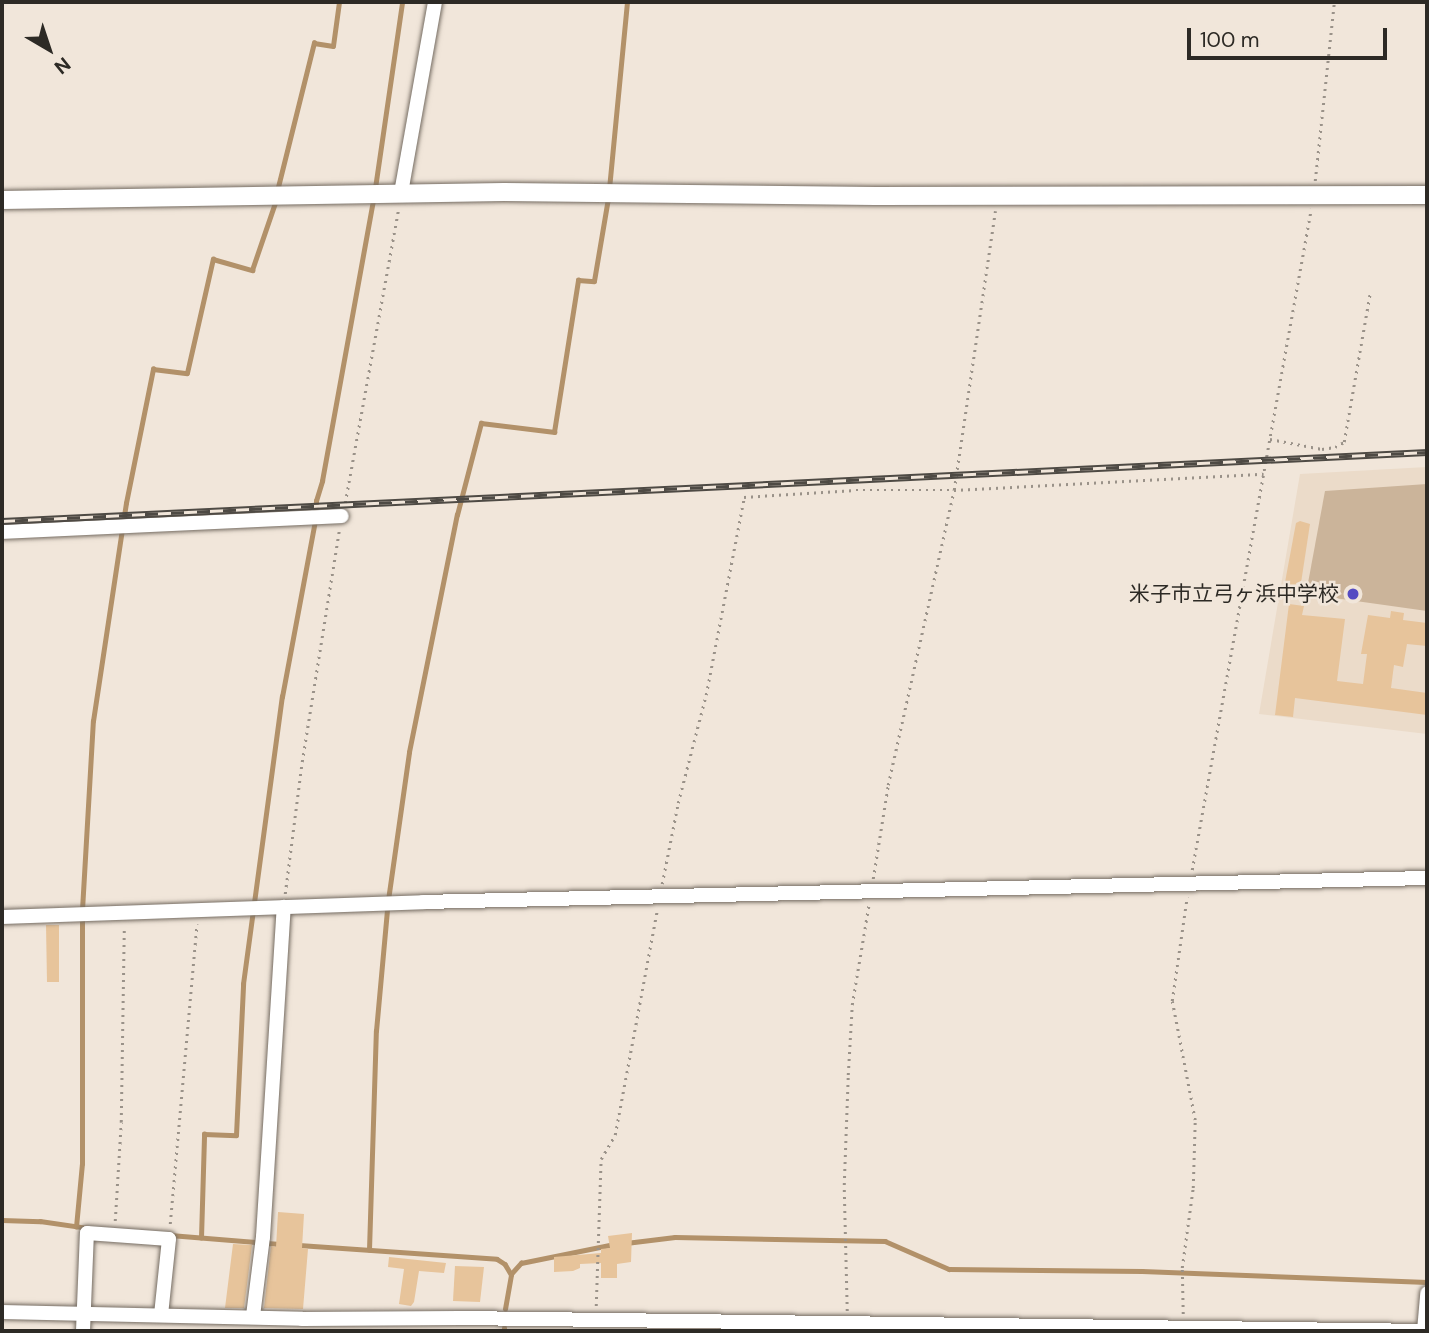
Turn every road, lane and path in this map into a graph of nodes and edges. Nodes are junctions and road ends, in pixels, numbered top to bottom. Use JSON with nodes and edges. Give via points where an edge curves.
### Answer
{"nodes":[{"id":1,"x":435,"y":2,"type":"edge"},
{"id":2,"x":1334,"y":2,"type":"edge"},
{"id":3,"x":401,"y":193,"type":"junction"},
{"id":4,"x":1313,"y":195,"type":"junction"},
{"id":5,"x":1427,"y":195,"type":"edge"},
{"id":6,"x":997,"y":196,"type":"junction"},
{"id":7,"x":2,"y":200,"type":"edge"},
{"id":8,"x":1370,"y":293,"type":"dead end"},
{"id":9,"x":1270,"y":439,"type":"junction"},
{"id":10,"x":1264,"y":474,"type":"junction"},
{"id":11,"x":954,"y":490,"type":"junction"},
{"id":12,"x":342,"y":516,"type":"junction"},
{"id":13,"x":2,"y":532,"type":"edge"},
{"id":14,"x":1427,"y":878,"type":"edge"},
{"id":15,"x":1190,"y":883,"type":"junction"},
{"id":16,"x":871,"y":892,"type":"junction"},
{"id":17,"x":659,"y":898,"type":"junction"},
{"id":18,"x":284,"y":907,"type":"junction"},
{"id":19,"x":199,"y":911,"type":"junction"},
{"id":20,"x":124,"y":913,"type":"junction"},
{"id":21,"x":2,"y":916,"type":"edge"},
{"id":22,"x":114,"y":1235,"type":"junction"},
{"id":23,"x":169,"y":1239,"type":"junction"},
{"id":24,"x":1427,"y":1293,"type":"edge"},
{"id":25,"x":2,"y":1312,"type":"edge"},
{"id":26,"x":84,"y":1314,"type":"junction"},
{"id":27,"x":159,"y":1315,"type":"junction"},
{"id":28,"x":229,"y":1316,"type":"junction"},
{"id":29,"x":253,"y":1316,"type":"junction"},
{"id":30,"x":596,"y":1321,"type":"junction"},
{"id":31,"x":301,"y":1325,"type":"edge"},
{"id":32,"x":459,"y":1325,"type":"edge"},
{"id":33,"x":555,"y":1326,"type":"edge"},
{"id":34,"x":752,"y":1328,"type":"edge"},
{"id":35,"x":848,"y":1328,"type":"edge"},
{"id":36,"x":985,"y":1329,"type":"edge"},
{"id":37,"x":1052,"y":1329,"type":"edge"},
{"id":38,"x":1184,"y":1329,"type":"edge"},
{"id":39,"x":83,"y":1331,"type":"edge"},
{"id":40,"x":155,"y":1331,"type":"edge"},
{"id":41,"x":227,"y":1331,"type":"edge"},
{"id":42,"x":1334,"y":1331,"type":"edge"},
{"id":43,"x":1425,"y":1331,"type":"edge"}],
"edges":[{"from":1,"to":3,"type":"street"},
{"from":2,"to":4,"type":"path"},
{"from":3,"to":6,"type":"street"},
{"from":3,"to":7,"type":"street"},
{"from":3,"to":12,"type":"path"},
{"from":4,"to":5,"type":"street"},
{"from":4,"to":6,"type":"street"},
{"from":4,"to":9,"type":"path"},
{"from":6,"to":11,"type":"path"},
{"from":8,"to":9,"type":"path","via":[[1344,442],[1322,449]]},
{"from":9,"to":10,"type":"path"},
{"from":10,"to":11,"type":"path"},
{"from":10,"to":15,"type":"path"},
{"from":11,"to":16,"type":"path","via":[[888,785]]},
{"from":11,"to":17,"type":"path","via":[[856,489],[744,496],[706,695]]},
{"from":12,"to":13,"type":"street"},
{"from":12,"to":18,"type":"path"},
{"from":14,"to":15,"type":"street"},
{"from":15,"to":16,"type":"street"},
{"from":15,"to":38,"type":"path","via":[[1172,1001],[1195,1121],[1193,1188],[1182,1268]]},
{"from":16,"to":17,"type":"street"},
{"from":16,"to":35,"type":"path","via":[[852,1005],[848,1075],[844,1185]]},
{"from":17,"to":18,"type":"street"},
{"from":17,"to":30,"type":"path","via":[[615,1135],[601,1158]]},
{"from":18,"to":19,"type":"street"},
{"from":18,"to":29,"type":"street","via":[[265,1211]]},
{"from":19,"to":20,"type":"street"},
{"from":19,"to":23,"type":"path"},
{"from":20,"to":21,"type":"street"},
{"from":20,"to":22,"type":"path"},
{"from":22,"to":23,"type":"street"},
{"from":22,"to":26,"type":"street","via":[[87,1233]]},
{"from":23,"to":27,"type":"street"},
{"from":24,"to":43,"type":"street"},
{"from":25,"to":26,"type":"street"},
{"from":26,"to":27,"type":"street"},
{"from":26,"to":39,"type":"street"},
{"from":27,"to":28,"type":"street"},
{"from":27,"to":40,"type":"street"},
{"from":28,"to":29,"type":"street"},
{"from":28,"to":41,"type":"street"},
{"from":29,"to":31,"type":"street"},
{"from":30,"to":33,"type":"street"},
{"from":30,"to":34,"type":"street"},
{"from":31,"to":32,"type":"street"},
{"from":32,"to":33,"type":"street"},
{"from":34,"to":35,"type":"street"},
{"from":35,"to":36,"type":"street"},
{"from":36,"to":37,"type":"street"},
{"from":37,"to":38,"type":"street"},
{"from":38,"to":42,"type":"street"},
{"from":42,"to":43,"type":"street"}]}
